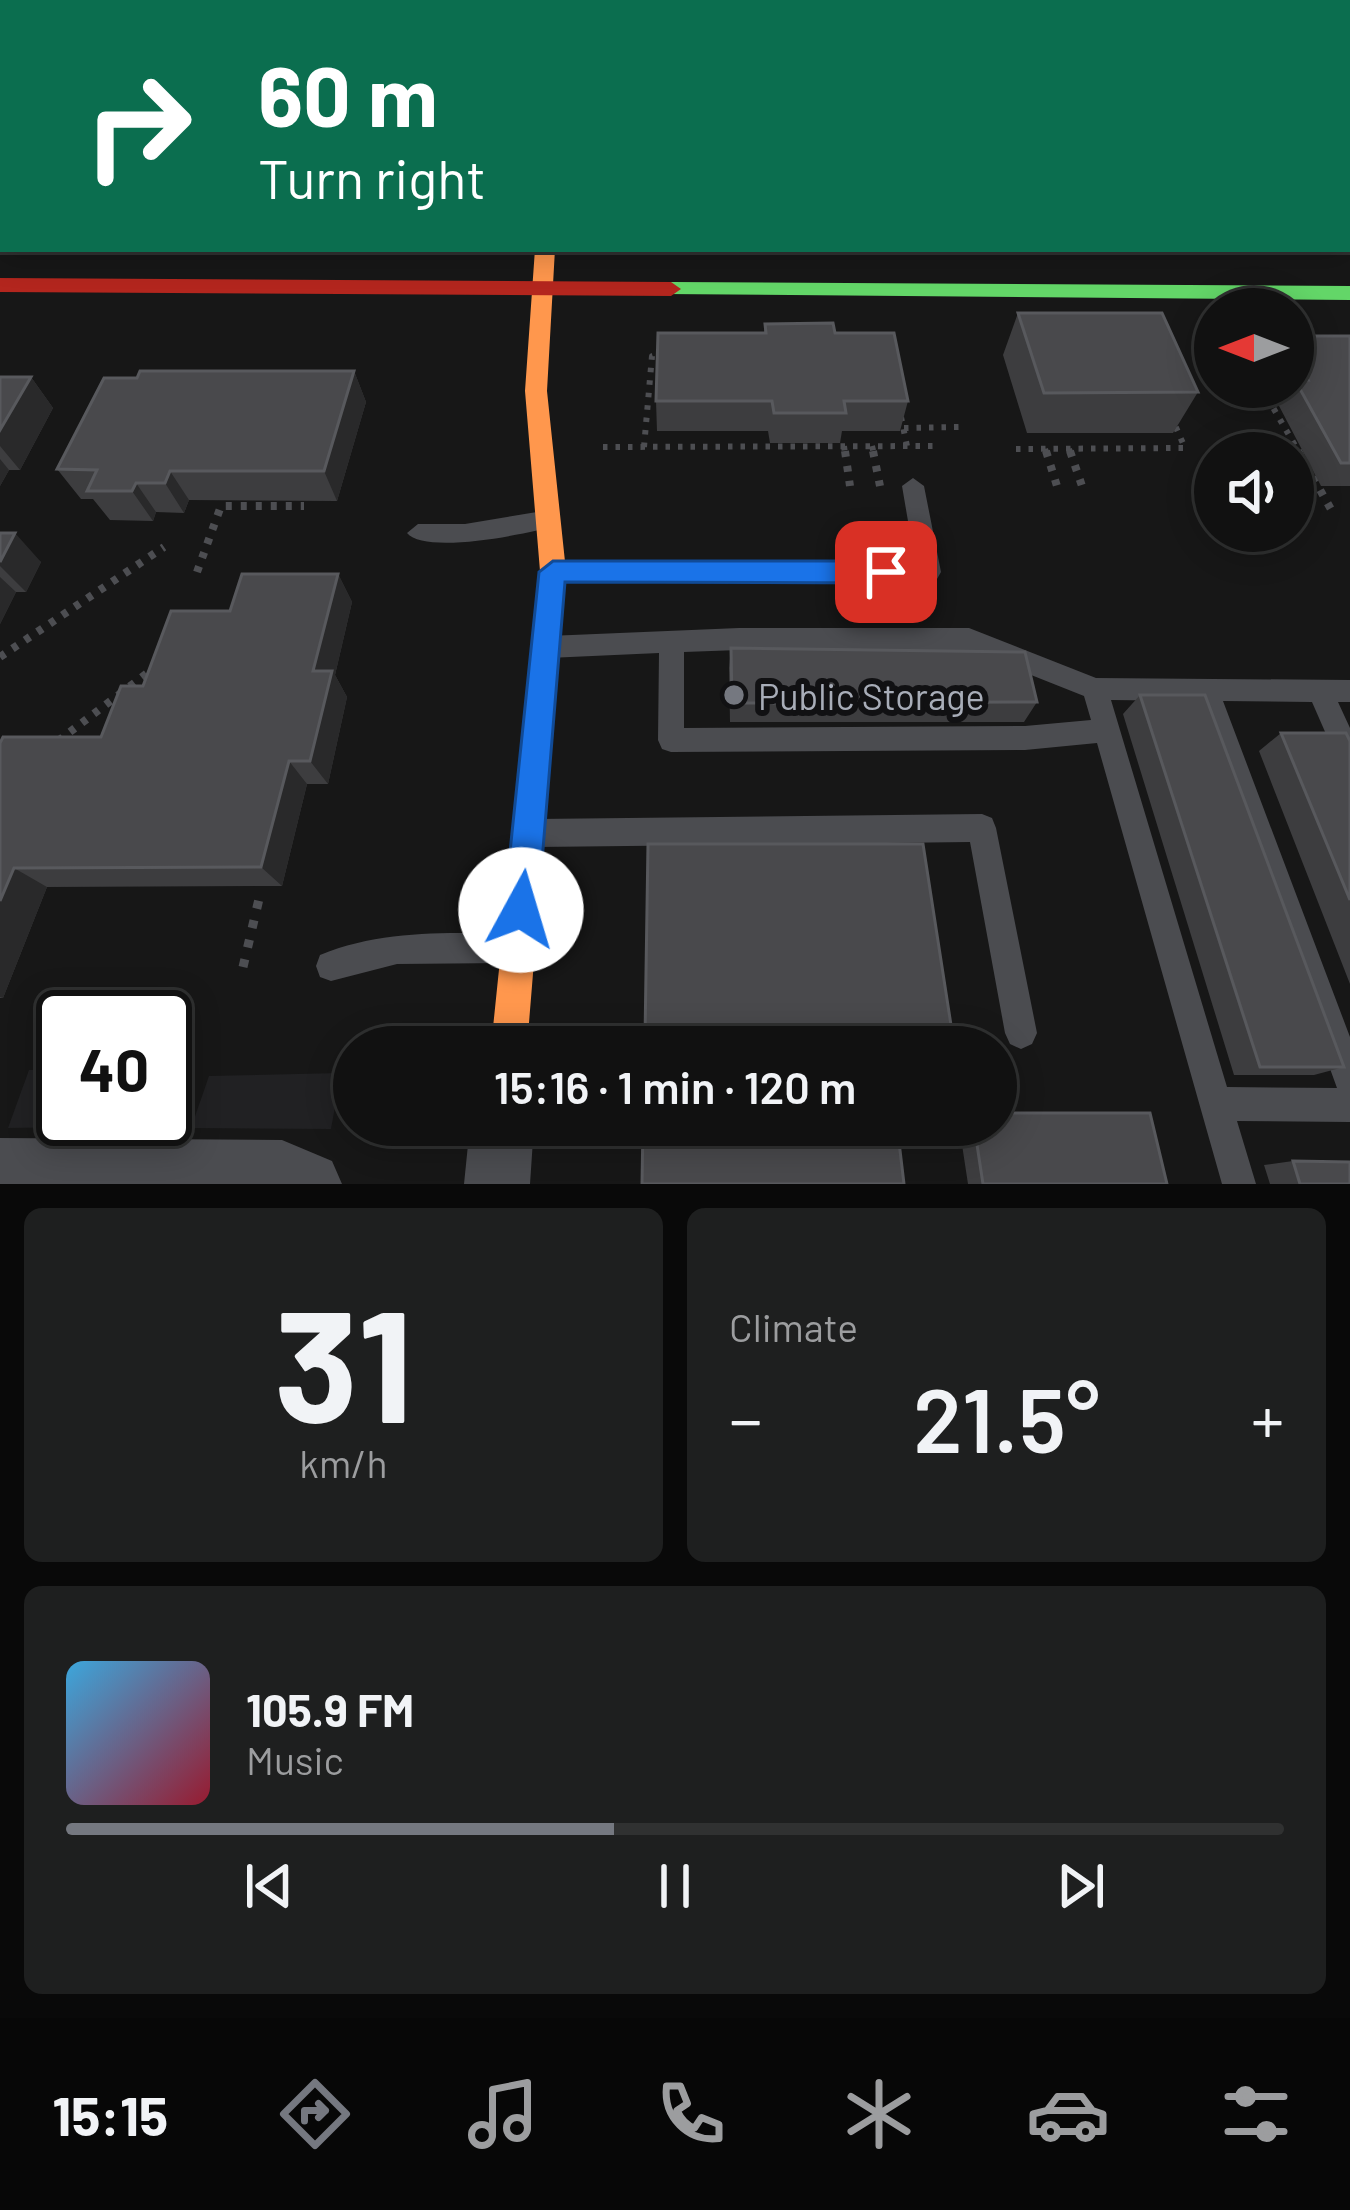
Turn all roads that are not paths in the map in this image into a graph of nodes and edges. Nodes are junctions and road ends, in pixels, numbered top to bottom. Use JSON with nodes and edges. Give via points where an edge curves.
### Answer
{"nodes":[{"id":1,"x":545,"y":252,"type":"edge"},
{"id":2,"x":0,"y":285,"type":"edge"},
{"id":3,"x":543,"y":286,"type":"junction"},
{"id":4,"x":1350,"y":293,"type":"edge"},
{"id":5,"x":913,"y":486,"type":"dead end"},
{"id":6,"x":551,"y":519,"type":"junction"},
{"id":7,"x":418,"y":533,"type":"dead end"},
{"id":8,"x":553,"y":572,"type":"junction"},
{"id":9,"x":672,"y":640,"type":"junction"},
{"id":10,"x":545,"y":647,"type":"junction"},
{"id":11,"x":1095,"y":689,"type":"junction"},
{"id":12,"x":1206,"y":690,"type":"junction"},
{"id":13,"x":1320,"y":691,"type":"junction"},
{"id":14,"x":1350,"y":691,"type":"edge"},
{"id":15,"x":1107,"y":730,"type":"junction"},
{"id":16,"x":1350,"y":757,"type":"edge"},
{"id":17,"x":529,"y":833,"type":"junction"},
{"id":18,"x":517,"y":948,"type":"junction"},
{"id":19,"x":331,"y":966,"type":"dead end"},
{"id":20,"x":510,"y":1026,"type":"edge"},
{"id":21,"x":1021,"y":1033,"type":"dead end"},
{"id":22,"x":1350,"y":1080,"type":"edge"},
{"id":23,"x":1216,"y":1103,"type":"junction"},
{"id":24,"x":1350,"y":1105,"type":"edge"},
{"id":25,"x":500,"y":1146,"type":"edge"},
{"id":26,"x":0,"y":1170,"type":"edge"},
{"id":27,"x":309,"y":1184,"type":"edge"},
{"id":28,"x":496,"y":1184,"type":"edge"},
{"id":29,"x":1239,"y":1184,"type":"edge"}],
"edges":[{"from":1,"to":3,"type":"main road"},
{"from":2,"to":3,"type":"main road"},
{"from":3,"to":4,"type":"main road"},
{"from":3,"to":6,"type":"main road","via":[[536,391]]},
{"from":5,"to":8,"type":"lane","via":[[929,572]]},
{"from":6,"to":7,"type":"lane"},
{"from":6,"to":8,"type":"main road"},
{"from":8,"to":10,"type":"main road"},
{"from":9,"to":10,"type":"lane"},
{"from":9,"to":11,"type":"lane","via":[[969,639]]},
{"from":9,"to":15,"type":"lane","via":[[671,740],[1025,738]]},
{"from":10,"to":17,"type":"main road"},
{"from":11,"to":12,"type":"lane"},
{"from":11,"to":15,"type":"lane"},
{"from":12,"to":13,"type":"lane"},
{"from":12,"to":22,"type":"lane"},
{"from":13,"to":14,"type":"lane"},
{"from":13,"to":16,"type":"lane"},
{"from":15,"to":23,"type":"lane"},
{"from":17,"to":18,"type":"main road"},
{"from":17,"to":21,"type":"lane","via":[[982,828]]},
{"from":18,"to":19,"type":"lane","via":[[397,949]]},
{"from":18,"to":20,"type":"main road"},
{"from":23,"to":24,"type":"lane"},
{"from":23,"to":29,"type":"lane"},
{"from":25,"to":28,"type":"street"},
{"from":26,"to":27,"type":"street","via":[[282,1172]]}]}
